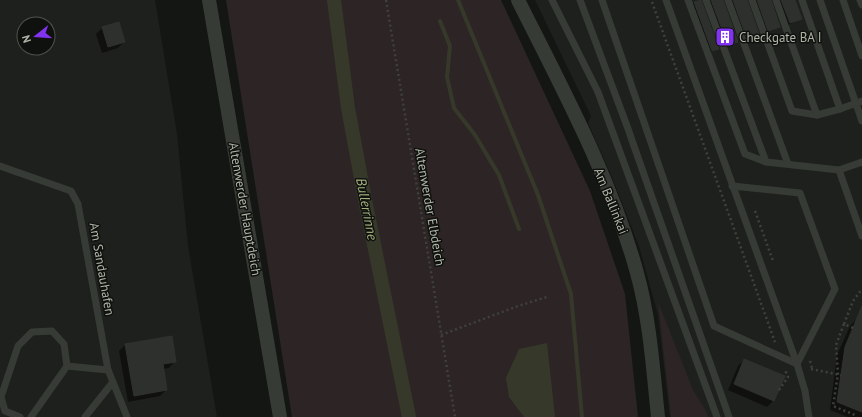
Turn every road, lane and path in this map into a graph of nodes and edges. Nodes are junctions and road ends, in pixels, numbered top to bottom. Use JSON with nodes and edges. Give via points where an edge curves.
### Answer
{"nodes":[{"id":1,"x":210,"y":0,"type":"edge"},
{"id":2,"x":386,"y":0,"type":"edge"},
{"id":3,"x":518,"y":0,"type":"edge"},
{"id":4,"x":552,"y":0,"type":"edge"},
{"id":5,"x":580,"y":0,"type":"edge"},
{"id":6,"x":602,"y":0,"type":"edge"},
{"id":7,"x":666,"y":0,"type":"edge"},
{"id":8,"x":688,"y":0,"type":"edge"},
{"id":9,"x":706,"y":0,"type":"edge"},
{"id":10,"x":728,"y":0,"type":"edge"},
{"id":11,"x":752,"y":0,"type":"edge"},
{"id":12,"x":776,"y":0,"type":"edge"},
{"id":13,"x":802,"y":0,"type":"edge"},
{"id":14,"x":820,"y":0,"type":"edge"},
{"id":15,"x":843,"y":0,"type":"edge"},
{"id":16,"x":860,"y":0,"type":"edge"},
{"id":17,"x":652,"y":2,"type":"dead end"},
{"id":18,"x":862,"y":4,"type":"edge"},
{"id":19,"x":862,"y":56,"type":"edge"},
{"id":20,"x":859,"y":102,"type":"edge"},
{"id":21,"x":840,"y":109,"type":"junction"},
{"id":22,"x":817,"y":115,"type":"junction"},
{"id":23,"x":862,"y":121,"type":"edge"},
{"id":24,"x":766,"y":162,"type":"junction"},
{"id":25,"x":862,"y":162,"type":"edge"},
{"id":26,"x":788,"y":164,"type":"junction"},
{"id":27,"x":0,"y":166,"type":"edge"},
{"id":28,"x":839,"y":170,"type":"junction"},
{"id":29,"x":732,"y":186,"type":"junction"},
{"id":30,"x":755,"y":211,"type":"dead end"},
{"id":31,"x":862,"y":236,"type":"edge"},
{"id":32,"x":773,"y":263,"type":"dead end"},
{"id":33,"x":862,"y":290,"type":"edge"},
{"id":34,"x":547,"y":298,"type":"dead end"},
{"id":35,"x":844,"y":324,"type":"junction"},
{"id":36,"x":853,"y":328,"type":"dead end"},
{"id":37,"x":441,"y":335,"type":"junction"},
{"id":38,"x":806,"y":348,"type":"junction"},
{"id":39,"x":780,"y":355,"type":"junction"},
{"id":40,"x":797,"y":364,"type":"junction"},
{"id":41,"x":67,"y":366,"type":"junction"},
{"id":42,"x":812,"y":368,"type":"junction"},
{"id":43,"x":108,"y":370,"type":"junction"},
{"id":44,"x":800,"y":373,"type":"junction"},
{"id":45,"x":839,"y":375,"type":"junction"},
{"id":46,"x":788,"y":378,"type":"junction"},
{"id":47,"x":113,"y":382,"type":"junction"},
{"id":48,"x":779,"y":390,"type":"dead end"},
{"id":49,"x":855,"y":415,"type":"dead end"},
{"id":50,"x":20,"y":417,"type":"edge"},
{"id":51,"x":31,"y":417,"type":"edge"},
{"id":52,"x":85,"y":417,"type":"edge"},
{"id":53,"x":127,"y":417,"type":"edge"},
{"id":54,"x":280,"y":417,"type":"edge"},
{"id":55,"x":455,"y":417,"type":"edge"},
{"id":56,"x":658,"y":417,"type":"edge"},
{"id":57,"x":716,"y":417,"type":"edge"},
{"id":58,"x":729,"y":417,"type":"edge"},
{"id":59,"x":809,"y":417,"type":"edge"}],
"edges":[{"from":1,"to":54,"type":"street","name":"Altenwerder Hauptdeich"},
{"from":2,"to":37,"type":"path","name":"Altenwerder Elbdeich"},
{"from":3,"to":56,"type":"street","name":"Am Ballinkai","via":[[577,121],[626,239],[645,306]]},
{"from":4,"to":57,"type":"lane","via":[[598,92]]},
{"from":5,"to":58,"type":"lane"},
{"from":6,"to":39,"type":"lane","via":[[714,326]]},
{"from":7,"to":29,"type":"lane"},
{"from":8,"to":24,"type":"lane","via":[[745,154]]},
{"from":9,"to":24,"type":"lane"},
{"from":10,"to":26,"type":"lane"},
{"from":11,"to":22,"type":"lane","via":[[792,111]]},
{"from":12,"to":22,"type":"lane"},
{"from":13,"to":21,"type":"lane"},
{"from":14,"to":20,"type":"lane"},
{"from":15,"to":19,"type":"lane"},
{"from":16,"to":18,"type":"lane"},
{"from":17,"to":39,"type":"path"},
{"from":20,"to":21,"type":"lane"},
{"from":20,"to":23,"type":"lane"},
{"from":21,"to":22,"type":"lane"},
{"from":24,"to":26,"type":"lane"},
{"from":25,"to":28,"type":"lane"},
{"from":26,"to":28,"type":"lane"},
{"from":27,"to":43,"type":"lane","name":"Am Sandauhafen","via":[[71,191],[78,204]]},
{"from":28,"to":31,"type":"lane"},
{"from":29,"to":38,"type":"lane","via":[[800,193],[835,289]]},
{"from":29,"to":40,"type":"lane"},
{"from":30,"to":32,"type":"path"},
{"from":33,"to":35,"type":"path","via":[[853,301]]},
{"from":34,"to":37,"type":"path","via":[[518,306]]},
{"from":35,"to":36,"type":"path"},
{"from":35,"to":45,"type":"path","via":[[836,345]]},
{"from":37,"to":55,"type":"path","name":"Altenwerder Elbdeich"},
{"from":38,"to":40,"type":"lane"},
{"from":38,"to":42,"type":"path"},
{"from":39,"to":40,"type":"lane"},
{"from":39,"to":46,"type":"path"},
{"from":40,"to":44,"type":"lane"},
{"from":41,"to":43,"type":"lane"},
{"from":41,"to":50,"type":"lane","via":[[64,344],[52,331],[32,332],[18,346],[1,397],[5,411]]},
{"from":41,"to":51,"type":"lane"},
{"from":42,"to":44,"type":"path"},
{"from":42,"to":45,"type":"path"},
{"from":43,"to":47,"type":"lane","name":"Am Sandauhafen"},
{"from":44,"to":46,"type":"path"},
{"from":44,"to":59,"type":"lane"},
{"from":45,"to":49,"type":"path","via":[[833,406]]},
{"from":46,"to":48,"type":"path"},
{"from":47,"to":52,"type":"lane"},
{"from":47,"to":53,"type":"lane","name":"Am Sandauhafen"}]}
